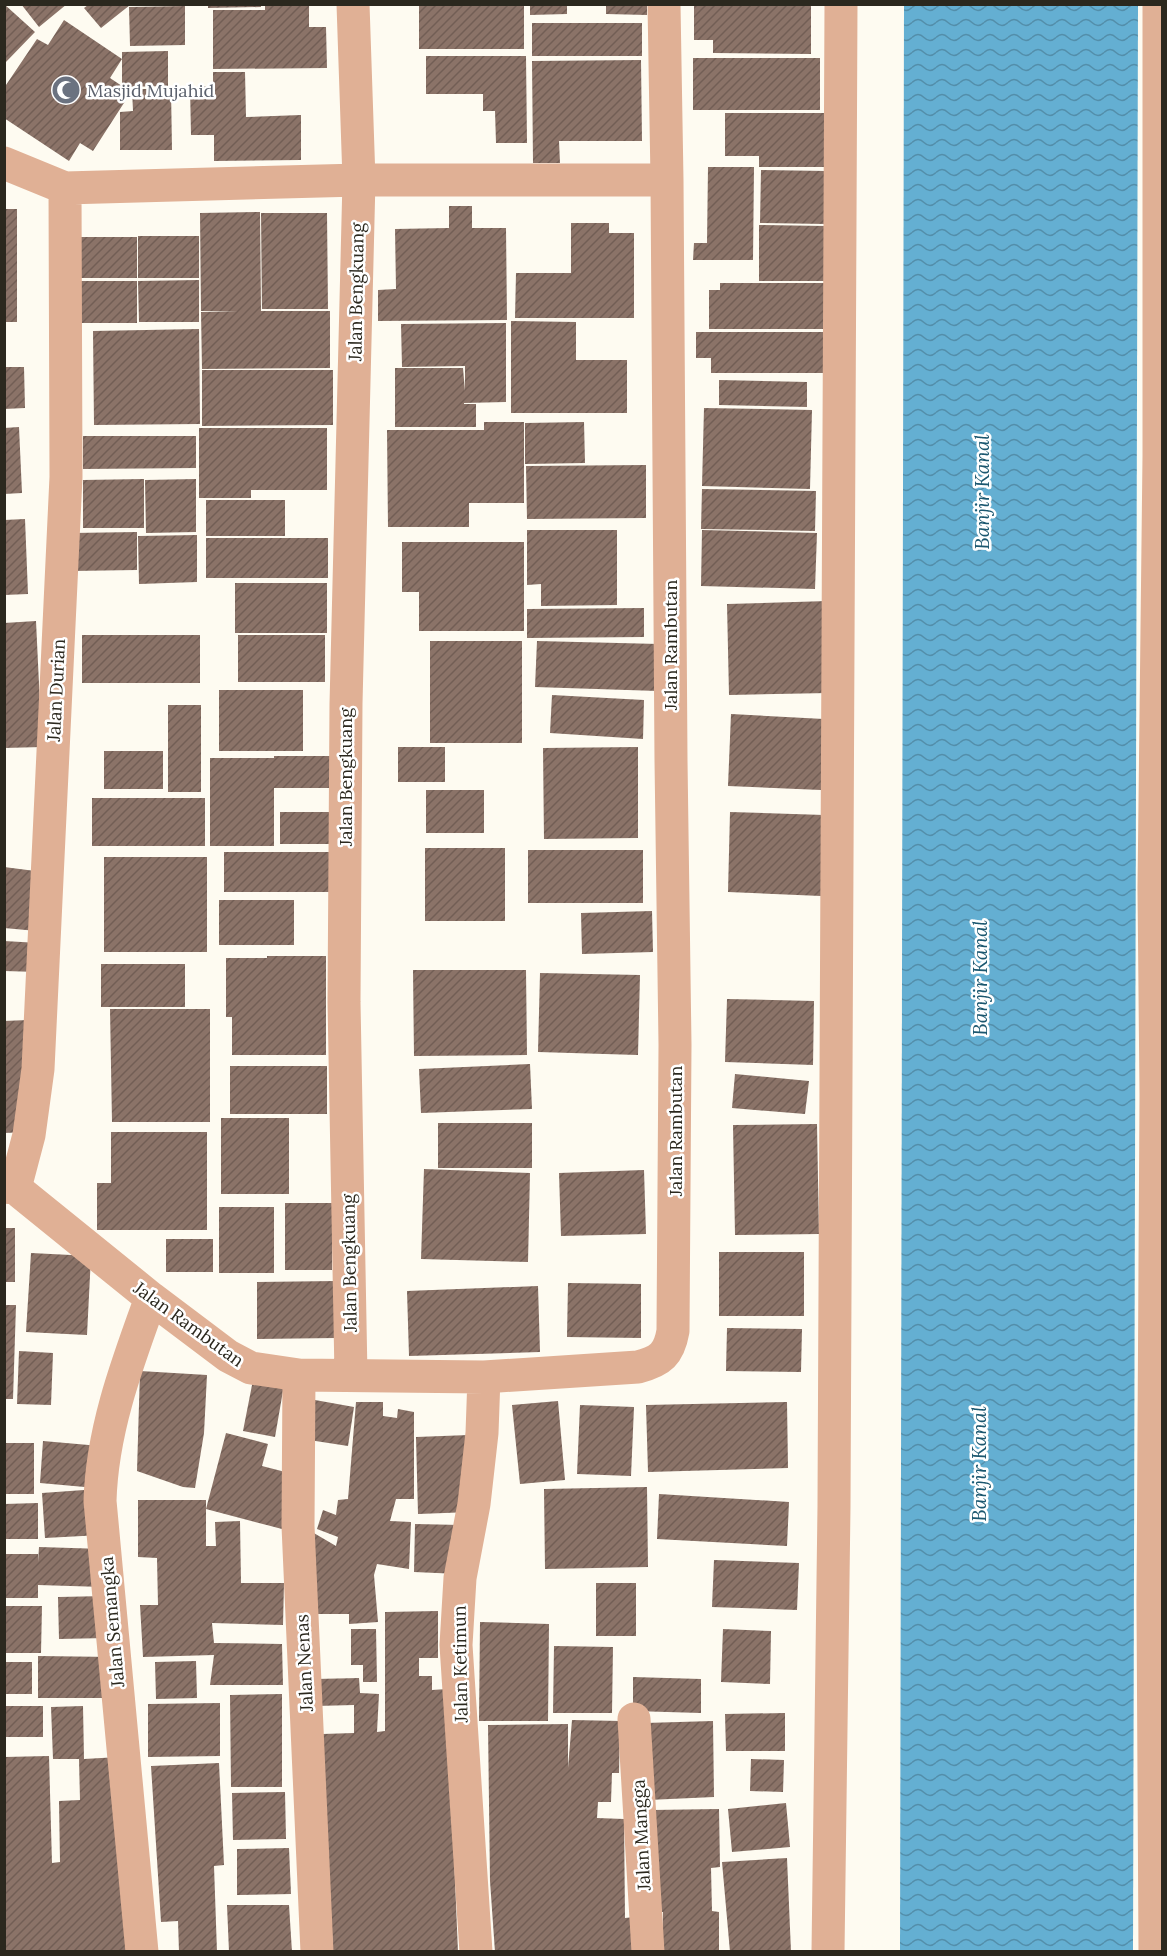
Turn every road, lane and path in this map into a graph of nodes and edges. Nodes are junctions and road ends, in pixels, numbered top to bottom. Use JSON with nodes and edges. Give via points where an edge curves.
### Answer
{"nodes":[{"id":1,"x":353,"y":4,"type":"edge"},
{"id":2,"x":664,"y":4,"type":"edge"},
{"id":3,"x":841,"y":4,"type":"edge"},
{"id":4,"x":1160,"y":4,"type":"edge"},
{"id":5,"x":4,"y":163,"type":"edge"},
{"id":6,"x":359,"y":180,"type":"junction"},
{"id":7,"x":667,"y":180,"type":"junction"},
{"id":8,"x":65,"y":188,"type":"junction"},
{"id":9,"x":1161,"y":303,"type":"edge"},
{"id":10,"x":1161,"y":456,"type":"edge"},
{"id":11,"x":1159,"y":888,"type":"edge"},
{"id":12,"x":1159,"y":1094,"type":"edge"},
{"id":13,"x":10,"y":1188,"type":"edge"},
{"id":14,"x":151,"y":1298,"type":"junction"},
{"id":15,"x":299,"y":1375,"type":"junction"},
{"id":16,"x":351,"y":1375,"type":"junction"},
{"id":17,"x":484,"y":1377,"type":"junction"},
{"id":18,"x":1158,"y":1603,"type":"edge"},
{"id":19,"x":634,"y":1719,"type":"dead end"},
{"id":20,"x":142,"y":1952,"type":"edge"},
{"id":21,"x":317,"y":1952,"type":"edge"},
{"id":22,"x":476,"y":1952,"type":"edge"},
{"id":23,"x":648,"y":1952,"type":"edge"},
{"id":24,"x":828,"y":1952,"type":"edge"},
{"id":25,"x":1155,"y":1952,"type":"edge"}],
"edges":[{"from":1,"to":6,"type":"street","name":"Jalan Bengkuang"},
{"from":2,"to":7,"type":"street","name":"Jalan Rambutan"},
{"from":3,"to":24,"type":"street","via":[[834,1506]]},
{"from":4,"to":9,"type":"street"},
{"from":5,"to":8,"type":"street"},
{"from":6,"to":7,"type":"street"},
{"from":6,"to":8,"type":"street"},
{"from":6,"to":16,"type":"street","name":"Jalan Bengkuang","via":[[346,704],[344,1002]]},
{"from":7,"to":17,"type":"street","name":"Jalan Rambutan","via":[[675,1045],[673,1330],[661,1358],[639,1367]]},
{"from":8,"to":13,"type":"street","name":"Jalan Durian","via":[[66,477],[37,1079],[29,1135]]},
{"from":9,"to":10,"type":"street"},
{"from":10,"to":11,"type":"street"},
{"from":11,"to":12,"type":"street"},
{"from":12,"to":18,"type":"street"},
{"from":13,"to":14,"type":"street","name":"Jalan Rambutan"},
{"from":14,"to":15,"type":"street","name":"Jalan Rambutan","via":[[240,1364]]},
{"from":14,"to":20,"type":"street","name":"Jalan Semangka","via":[[110,1424],[100,1501]]},
{"from":15,"to":16,"type":"street","name":"Jalan Rambutan"},
{"from":15,"to":21,"type":"street","name":"Jalan Nenas","via":[[298,1526]]},
{"from":16,"to":17,"type":"street","name":"Jalan Rambutan"},
{"from":17,"to":22,"type":"street","name":"Jalan Ketimun","via":[[482,1433],[460,1578],[456,1645]]},
{"from":18,"to":25,"type":"street"},
{"from":19,"to":23,"type":"street","name":"Jalan Mangga"}]}
